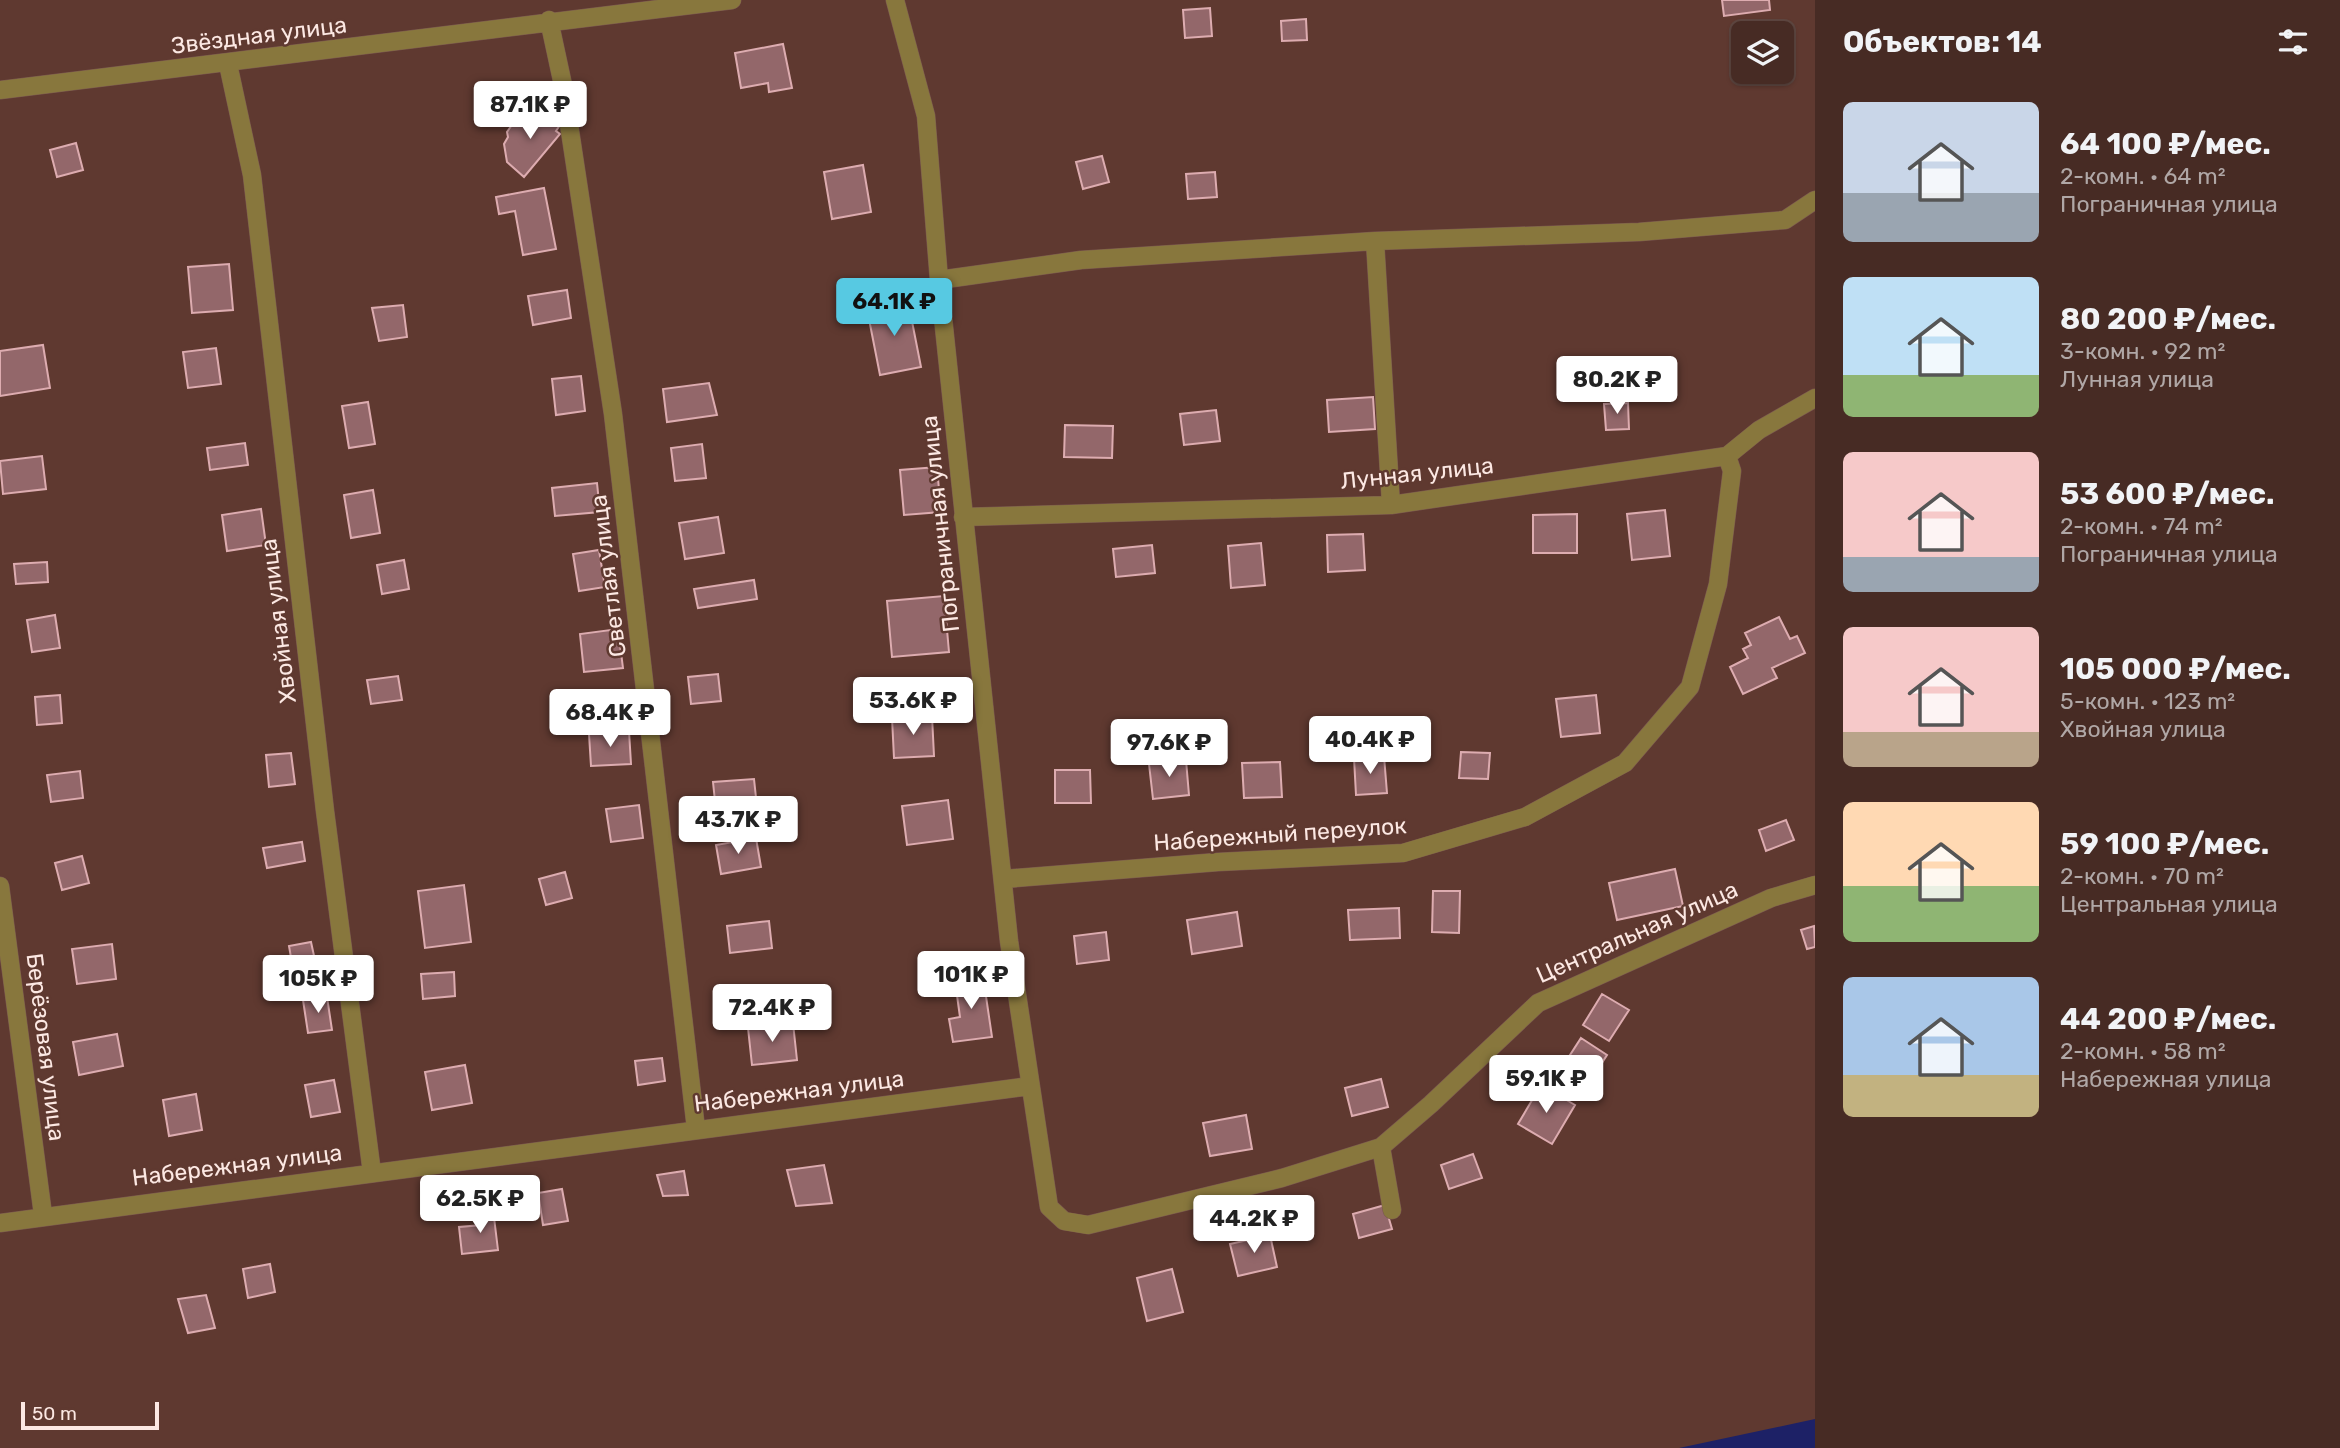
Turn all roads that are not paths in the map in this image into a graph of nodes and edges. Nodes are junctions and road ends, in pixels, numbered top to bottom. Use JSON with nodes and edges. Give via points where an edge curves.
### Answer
{"nodes":[{"id":1,"x":732,"y":0,"type":"edge"},
{"id":2,"x":895,"y":0,"type":"edge"},
{"id":3,"x":549,"y":20,"type":"junction"},
{"id":4,"x":228,"y":64,"type":"junction"},
{"id":5,"x":0,"y":90,"type":"edge"},
{"id":6,"x":1815,"y":200,"type":"edge"},
{"id":7,"x":1375,"y":241,"type":"junction"},
{"id":8,"x":939,"y":280,"type":"junction"},
{"id":9,"x":1815,"y":398,"type":"edge"},
{"id":10,"x":1727,"y":456,"type":"junction"},
{"id":11,"x":1391,"y":505,"type":"junction"},
{"id":12,"x":963,"y":517,"type":"junction"},
{"id":13,"x":1004,"y":879,"type":"junction"},
{"id":14,"x":1815,"y":885,"type":"edge"},
{"id":15,"x":0,"y":886,"type":"edge"},
{"id":16,"x":1030,"y":1086,"type":"junction"},
{"id":17,"x":696,"y":1129,"type":"junction"},
{"id":18,"x":1381,"y":1147,"type":"junction"},
{"id":19,"x":372,"y":1173,"type":"junction"},
{"id":20,"x":1392,"y":1210,"type":"dead end"},
{"id":21,"x":43,"y":1215,"type":"junction"},
{"id":22,"x":0,"y":1223,"type":"edge"}],
"edges":[{"from":1,"to":3,"type":"street","name":"Звёздная улица"},
{"from":2,"to":8,"type":"street","name":"Пограничная улица","via":[[926,116]]},
{"from":3,"to":4,"type":"street","name":"Звёздная улица"},
{"from":3,"to":17,"type":"street","name":"Светлая улица","via":[[613,414]]},
{"from":4,"to":5,"type":"street","name":"Звёздная улица"},
{"from":4,"to":19,"type":"street","name":"Хвойная улица","via":[[252,175]]},
{"from":6,"to":7,"type":"street","via":[[1785,220],[1639,232]]},
{"from":7,"to":8,"type":"street","via":[[1081,260]]},
{"from":7,"to":11,"type":"street"},
{"from":8,"to":12,"type":"street","name":"Пограничная улица"},
{"from":9,"to":10,"type":"street","via":[[1759,430]]},
{"from":10,"to":11,"type":"street","name":"Лунная улица"},
{"from":10,"to":13,"type":"street","name":"Набережный переулок","via":[[1732,471],[1718,584],[1690,687],[1625,763],[1525,817],[1403,853]]},
{"from":11,"to":12,"type":"street","name":"Лунная улица"},
{"from":12,"to":13,"type":"street","name":"Пограничная улица"},
{"from":13,"to":16,"type":"street","name":"Пограничная улица"},
{"from":14,"to":18,"type":"street","name":"Центральная улица","via":[[1771,898],[1538,1003]]},
{"from":15,"to":21,"type":"street","name":"Берёзовая улица"},
{"from":16,"to":17,"type":"street","name":"Набережная улица"},
{"from":16,"to":18,"type":"street","via":[[1049,1208],[1064,1221],[1088,1226],[1282,1178]]},
{"from":17,"to":19,"type":"street","name":"Набережная улица"},
{"from":18,"to":20,"type":"street"},
{"from":19,"to":21,"type":"street","name":"Набережная улица"},
{"from":21,"to":22,"type":"street","name":"Набережная улица"}]}
